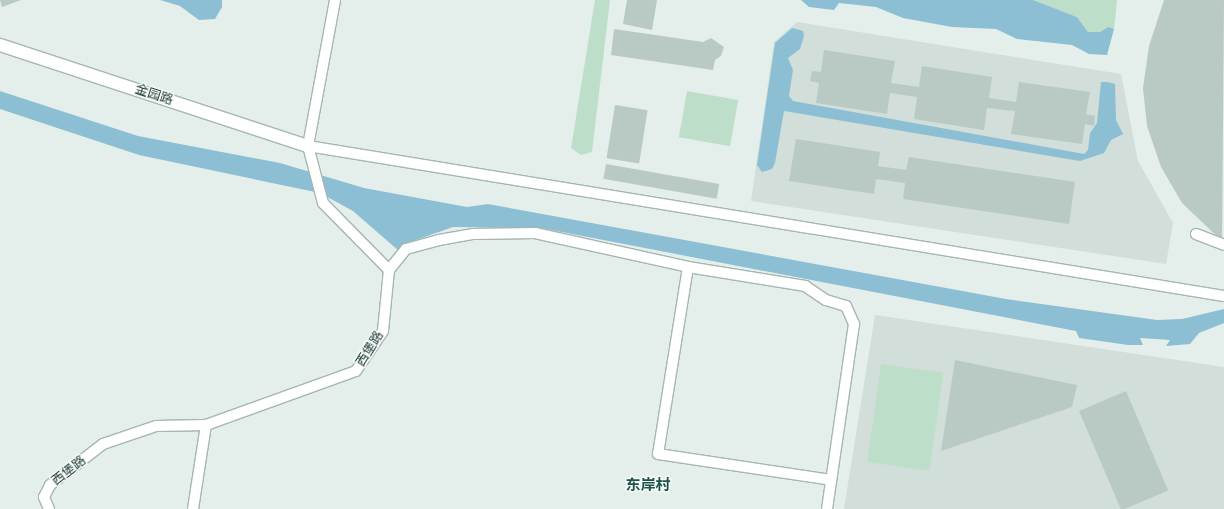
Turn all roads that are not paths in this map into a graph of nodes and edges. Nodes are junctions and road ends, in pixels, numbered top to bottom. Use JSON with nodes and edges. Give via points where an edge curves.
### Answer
{"nodes":[{"id":1,"x":334,"y":0,"type":"edge"},
{"id":2,"x":0,"y":45,"type":"edge"},
{"id":3,"x":308,"y":146,"type":"junction"},
{"id":4,"x":1196,"y":234,"type":"dead end"},
{"id":5,"x":1224,"y":245,"type":"edge"},
{"id":6,"x":688,"y":267,"type":"junction"},
{"id":7,"x":389,"y":270,"type":"junction"},
{"id":8,"x":1224,"y":296,"type":"edge"},
{"id":9,"x":206,"y":425,"type":"junction"},
{"id":10,"x":832,"y":480,"type":"junction"},
{"id":11,"x":49,"y":509,"type":"edge"},
{"id":12,"x":193,"y":509,"type":"edge"},
{"id":13,"x":827,"y":509,"type":"edge"}],
"edges":[{"from":1,"to":3,"type":"street"},
{"from":2,"to":3,"type":"street","name":"金园路"},
{"from":3,"to":7,"type":"street","via":[[322,201]]},
{"from":3,"to":8,"type":"street"},
{"from":4,"to":5,"type":"street"},
{"from":6,"to":7,"type":"street","via":[[535,233],[473,234],[439,240],[406,250]]},
{"from":6,"to":10,"type":"street","via":[[805,286],[826,300],[846,306],[854,324]]},
{"from":6,"to":10,"type":"street","via":[[658,454]]},
{"from":7,"to":9,"type":"street","name":"西堡路","via":[[383,331],[356,371]]},
{"from":9,"to":11,"type":"street","name":"西堡路","via":[[156,426],[103,444],[50,484],[44,497]]},
{"from":9,"to":12,"type":"street"},
{"from":10,"to":13,"type":"street"}]}
